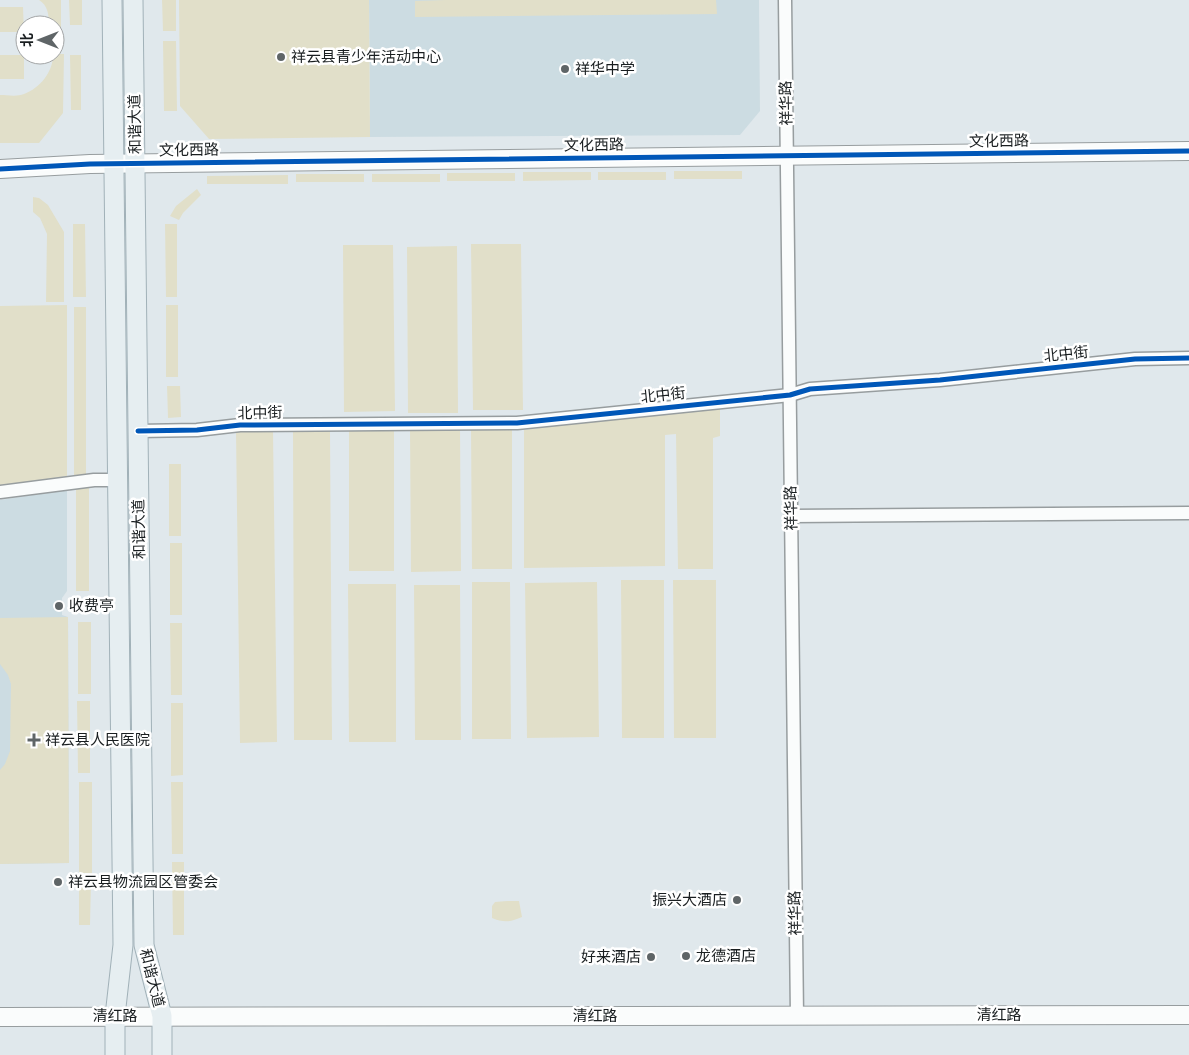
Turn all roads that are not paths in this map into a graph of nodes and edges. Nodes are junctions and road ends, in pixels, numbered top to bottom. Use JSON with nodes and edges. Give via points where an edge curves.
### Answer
{"nodes":[{"id":1,"x":112,"y":0,"type":"edge"},
{"id":2,"x":134,"y":0,"type":"edge"},
{"id":3,"x":785,"y":0,"type":"edge"},
{"id":4,"x":1189,"y":151,"type":"edge"},
{"id":5,"x":787,"y":156,"type":"junction"},
{"id":6,"x":114,"y":163,"type":"junction"},
{"id":7,"x":135,"y":163,"type":"junction"},
{"id":8,"x":0,"y":169,"type":"edge"},
{"id":9,"x":1189,"y":358,"type":"edge"},
{"id":10,"x":790,"y":395,"type":"junction"},
{"id":11,"x":138,"y":431,"type":"junction"},
{"id":12,"x":118,"y":480,"type":"junction"},
{"id":13,"x":0,"y":492,"type":"edge"},
{"id":14,"x":1189,"y":513,"type":"edge"},
{"id":15,"x":791,"y":516,"type":"junction"},
{"id":16,"x":1189,"y":1015,"type":"edge"},
{"id":17,"x":0,"y":1016,"type":"edge"},
{"id":18,"x":115,"y":1016,"type":"junction"},
{"id":19,"x":162,"y":1016,"type":"junction"},
{"id":20,"x":796,"y":1016,"type":"junction"},
{"id":21,"x":115,"y":1055,"type":"edge"},
{"id":22,"x":162,"y":1055,"type":"edge"}],
"edges":[{"from":1,"to":6,"type":"main road","name":"和谐大道"},
{"from":2,"to":7,"type":"main road","name":"和谐大道"},
{"from":3,"to":5,"type":"street","name":"祥华路"},
{"from":4,"to":5,"type":"street","name":"文化西路"},
{"from":5,"to":7,"type":"street","name":"文化西路"},
{"from":5,"to":10,"type":"street","name":"祥华路"},
{"from":6,"to":7,"type":"street","name":"文化西路"},
{"from":6,"to":8,"type":"street","name":"文化西路"},
{"from":6,"to":12,"type":"main road","name":"和谐大道"},
{"from":7,"to":11,"type":"main road","name":"和谐大道"},
{"from":9,"to":10,"type":"street","name":"北中街","via":[[810,389]]},
{"from":10,"to":11,"type":"street","name":"北中街","via":[[518,423],[240,425]]},
{"from":10,"to":15,"type":"street","name":"祥华路"},
{"from":11,"to":19,"type":"main road","name":"和谐大道","via":[[144,945]]},
{"from":12,"to":13,"type":"street"},
{"from":12,"to":18,"type":"main road","name":"和谐大道","via":[[123,945]]},
{"from":14,"to":15,"type":"street"},
{"from":15,"to":20,"type":"street","name":"祥华路"},
{"from":16,"to":20,"type":"street","name":"清红路"},
{"from":17,"to":18,"type":"street","name":"清红路"},
{"from":18,"to":19,"type":"street","name":"清红路"},
{"from":18,"to":21,"type":"main road","name":"和谐大道"},
{"from":19,"to":20,"type":"street","name":"清红路"},
{"from":19,"to":22,"type":"main road","name":"和谐大道"}]}
